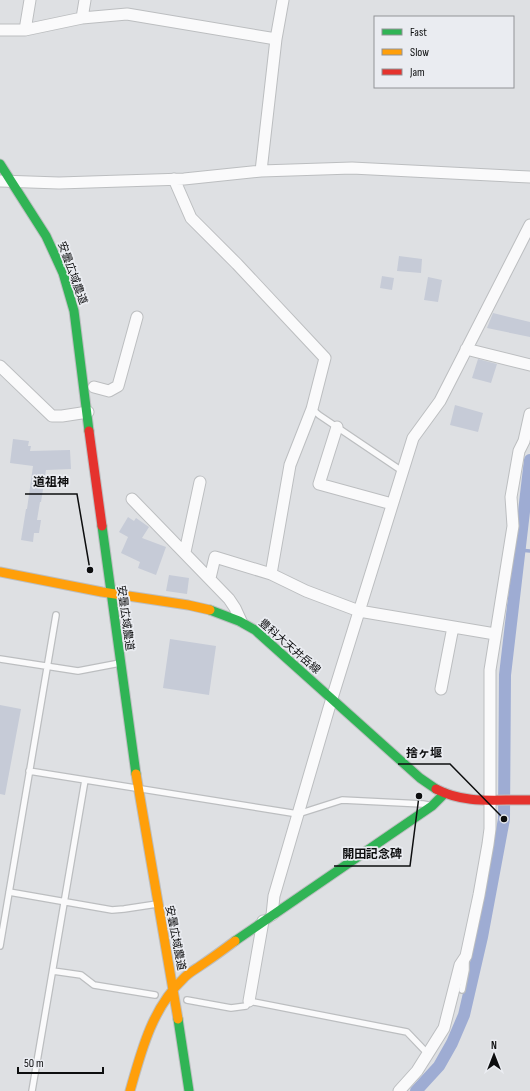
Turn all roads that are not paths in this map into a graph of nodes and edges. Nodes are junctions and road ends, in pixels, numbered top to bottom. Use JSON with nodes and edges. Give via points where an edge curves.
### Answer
{"nodes":[{"id":1,"x":30,"y":0,"type":"edge"},
{"id":2,"x":85,"y":0,"type":"edge"},
{"id":3,"x":283,"y":0,"type":"edge"},
{"id":4,"x":82,"y":18,"type":"junction"},
{"id":5,"x":0,"y":30,"type":"edge"},
{"id":6,"x":25,"y":30,"type":"junction"},
{"id":7,"x":276,"y":39,"type":"junction"},
{"id":8,"x":0,"y":164,"type":"edge"},
{"id":9,"x":261,"y":171,"type":"junction"},
{"id":10,"x":530,"y":177,"type":"edge"},
{"id":11,"x":174,"y":179,"type":"junction"},
{"id":12,"x":0,"y":181,"type":"edge"},
{"id":13,"x":12,"y":182,"type":"junction"},
{"id":14,"x":530,"y":225,"type":"edge"},
{"id":15,"x":137,"y":317,"type":"dead end"},
{"id":16,"x":466,"y":349,"type":"junction"},
{"id":17,"x":530,"y":365,"type":"edge"},
{"id":18,"x":0,"y":366,"type":"edge"},
{"id":19,"x":94,"y":387,"type":"dead end"},
{"id":20,"x":312,"y":409,"type":"junction"},
{"id":21,"x":88,"y":412,"type":"junction"},
{"id":22,"x":530,"y":414,"type":"edge"},
{"id":23,"x":337,"y":427,"type":"junction"},
{"id":24,"x":402,"y":471,"type":"junction"},
{"id":25,"x":200,"y":482,"type":"dead end"},
{"id":26,"x":132,"y":499,"type":"dead end"},
{"id":27,"x":392,"y":504,"type":"junction"},
{"id":28,"x":185,"y":552,"type":"junction"},
{"id":29,"x":0,"y":572,"type":"edge"},
{"id":30,"x":271,"y":574,"type":"junction"},
{"id":31,"x":210,"y":578,"type":"junction"},
{"id":32,"x":110,"y":593,"type":"junction"},
{"id":33,"x":358,"y":611,"type":"junction"},
{"id":34,"x":56,"y":614,"type":"dead end"},
{"id":35,"x":241,"y":621,"type":"junction"},
{"id":36,"x":453,"y":627,"type":"junction"},
{"id":37,"x":495,"y":634,"type":"junction"},
{"id":38,"x":0,"y":659,"type":"edge"},
{"id":39,"x":120,"y":663,"type":"junction"},
{"id":40,"x":47,"y":667,"type":"junction"},
{"id":41,"x":441,"y":689,"type":"dead end"},
{"id":42,"x":332,"y":699,"type":"junction"},
{"id":43,"x":29,"y":771,"type":"junction"},
{"id":44,"x":84,"y":780,"type":"junction"},
{"id":45,"x":138,"y":788,"type":"junction"},
{"id":46,"x":445,"y":793,"type":"junction"},
{"id":47,"x":493,"y":800,"type":"junction"},
{"id":48,"x":530,"y":800,"type":"edge"},
{"id":49,"x":432,"y":806,"type":"junction"},
{"id":50,"x":298,"y":814,"type":"junction"},
{"id":51,"x":9,"y":892,"type":"junction"},
{"id":52,"x":64,"y":902,"type":"junction"},
{"id":53,"x":158,"y":904,"type":"junction"},
{"id":54,"x":267,"y":918,"type":"junction"},
{"id":55,"x":0,"y":946,"type":"edge"},
{"id":56,"x":466,"y":956,"type":"junction"},
{"id":57,"x":53,"y":971,"type":"junction"},
{"id":58,"x":173,"y":988,"type":"junction"},
{"id":59,"x":462,"y":990,"type":"dead end"},
{"id":60,"x":155,"y":995,"type":"dead end"},
{"id":61,"x":187,"y":1000,"type":"dead end"},
{"id":62,"x":249,"y":1001,"type":"junction"},
{"id":63,"x":428,"y":1054,"type":"junction"},
{"id":64,"x":32,"y":1091,"type":"edge"},
{"id":65,"x":130,"y":1091,"type":"edge"},
{"id":66,"x":189,"y":1091,"type":"edge"},
{"id":67,"x":399,"y":1091,"type":"edge"}],
"edges":[{"from":1,"to":6,"type":"street"},
{"from":2,"to":4,"type":"street"},
{"from":3,"to":7,"type":"street"},
{"from":4,"to":6,"type":"street"},
{"from":4,"to":7,"type":"street","via":[[127,14]]},
{"from":5,"to":6,"type":"street"},
{"from":7,"to":9,"type":"street"},
{"from":8,"to":13,"type":"street","name":"安曇広域農道"},
{"from":9,"to":10,"type":"street","via":[[352,168]]},
{"from":9,"to":11,"type":"street"},
{"from":11,"to":13,"type":"street"},
{"from":11,"to":20,"type":"street","via":[[191,218],[325,358]]},
{"from":12,"to":13,"type":"street"},
{"from":13,"to":21,"type":"street","name":"安曇広域農道","via":[[46,236],[62,273],[74,311]]},
{"from":14,"to":16,"type":"street"},
{"from":15,"to":19,"type":"street","via":[[118,386],[109,391]]},
{"from":16,"to":17,"type":"street"},
{"from":16,"to":24,"type":"street","via":[[440,400],[413,438]]},
{"from":18,"to":21,"type":"street","via":[[52,416]]},
{"from":20,"to":23,"type":"lane"},
{"from":20,"to":30,"type":"street","via":[[290,465]]},
{"from":21,"to":32,"type":"street","name":"安曇広域農道"},
{"from":22,"to":37,"type":"street","via":[[519,451],[511,497],[512,526]]},
{"from":23,"to":24,"type":"lane"},
{"from":23,"to":27,"type":"street","via":[[319,484]]},
{"from":24,"to":27,"type":"street"},
{"from":25,"to":28,"type":"street"},
{"from":26,"to":28,"type":"street"},
{"from":27,"to":33,"type":"street"},
{"from":28,"to":31,"type":"street"},
{"from":29,"to":32,"type":"street","name":"豊科大天井岳線"},
{"from":30,"to":31,"type":"street","via":[[215,557]]},
{"from":30,"to":33,"type":"street"},
{"from":31,"to":35,"type":"street","via":[[230,599]]},
{"from":32,"to":35,"type":"street","name":"豊科大天井岳線","via":[[180,604]]},
{"from":32,"to":39,"type":"street","name":"安曇広域農道"},
{"from":33,"to":36,"type":"street"},
{"from":33,"to":42,"type":"street"},
{"from":34,"to":40,"type":"lane"},
{"from":35,"to":42,"type":"street","name":"豊科大天井岳線","via":[[255,630]]},
{"from":36,"to":37,"type":"street"},
{"from":36,"to":41,"type":"street"},
{"from":37,"to":47,"type":"street","via":[[490,670]]},
{"from":38,"to":40,"type":"lane"},
{"from":39,"to":40,"type":"lane","via":[[78,671]]},
{"from":39,"to":45,"type":"street","name":"安曇広域農道"},
{"from":40,"to":43,"type":"lane"},
{"from":42,"to":46,"type":"street","name":"豊科大天井岳線","via":[[420,778]]},
{"from":42,"to":50,"type":"street"},
{"from":43,"to":44,"type":"lane"},
{"from":43,"to":51,"type":"lane"},
{"from":44,"to":45,"type":"lane"},
{"from":44,"to":52,"type":"lane"},
{"from":45,"to":50,"type":"lane"},
{"from":45,"to":53,"type":"street","name":"安曇広域農道"},
{"from":46,"to":47,"type":"street","name":"豊科大天井岳線","via":[[459,798]]},
{"from":46,"to":49,"type":"street"},
{"from":47,"to":48,"type":"street","name":"豊科大天井岳線"},
{"from":47,"to":56,"type":"street","via":[[488,844]]},
{"from":49,"to":50,"type":"lane","via":[[342,800]]},
{"from":49,"to":54,"type":"street"},
{"from":50,"to":54,"type":"street"},
{"from":51,"to":52,"type":"lane"},
{"from":51,"to":55,"type":"lane"},
{"from":52,"to":53,"type":"lane","via":[[112,910]]},
{"from":52,"to":57,"type":"lane"},
{"from":53,"to":58,"type":"street","name":"安曇広域農道"},
{"from":54,"to":58,"type":"street","via":[[190,972]]},
{"from":54,"to":62,"type":"street"},
{"from":56,"to":59,"type":"lane"},
{"from":56,"to":63,"type":"street","via":[[460,965],[444,1028]]},
{"from":57,"to":60,"type":"lane","via":[[82,975],[94,985]]},
{"from":57,"to":64,"type":"lane"},
{"from":58,"to":65,"type":"street","via":[[155,1016]]},
{"from":58,"to":66,"type":"street","name":"安曇広域農道"},
{"from":61,"to":62,"type":"lane","via":[[232,1008],[246,1006]]},
{"from":62,"to":63,"type":"lane","via":[[407,1032]]},
{"from":63,"to":67,"type":"street"}]}
